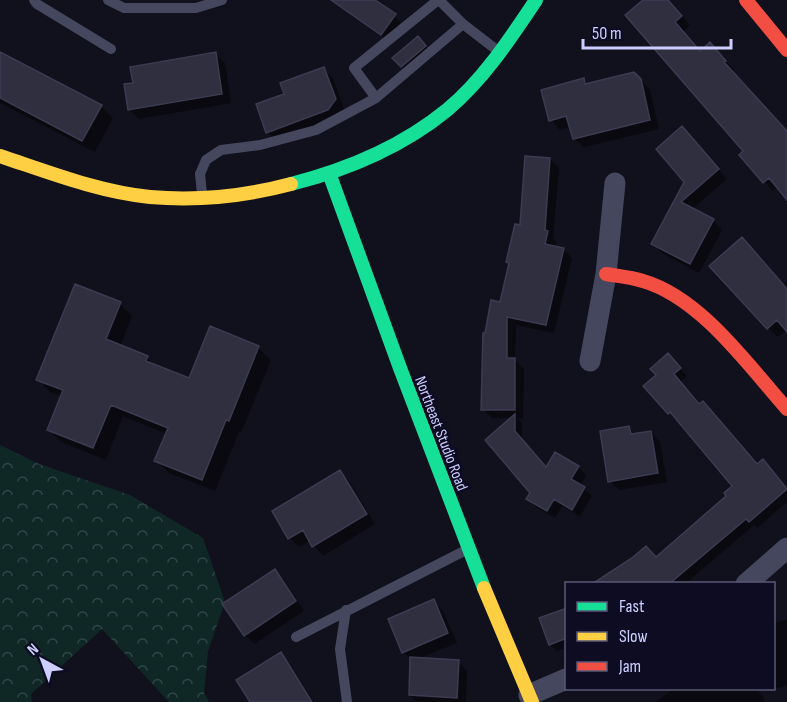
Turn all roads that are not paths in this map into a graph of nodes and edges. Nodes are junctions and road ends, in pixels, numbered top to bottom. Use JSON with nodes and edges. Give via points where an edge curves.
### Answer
{"nodes":[{"id":1,"x":34,"y":0,"type":"edge"},
{"id":2,"x":108,"y":0,"type":"edge"},
{"id":3,"x":222,"y":0,"type":"edge"},
{"id":4,"x":438,"y":0,"type":"edge"},
{"id":5,"x":536,"y":0,"type":"edge"},
{"id":6,"x":746,"y":0,"type":"edge"},
{"id":7,"x":463,"y":24,"type":"junction"},
{"id":8,"x":111,"y":49,"type":"dead end"},
{"id":9,"x":787,"y":50,"type":"edge"},
{"id":10,"x":499,"y":51,"type":"junction"},
{"id":11,"x":376,"y":98,"type":"junction"},
{"id":12,"x":0,"y":156,"type":"edge"},
{"id":13,"x":329,"y":173,"type":"junction"},
{"id":14,"x":615,"y":183,"type":"dead end"},
{"id":15,"x":202,"y":198,"type":"junction"},
{"id":16,"x":606,"y":274,"type":"junction"},
{"id":17,"x":590,"y":361,"type":"dead end"},
{"id":18,"x":787,"y":409,"type":"edge"},
{"id":19,"x":787,"y":548,"type":"edge"},
{"id":20,"x":468,"y":549,"type":"junction"},
{"id":21,"x":748,"y":582,"type":"edge"},
{"id":22,"x":346,"y":610,"type":"junction"},
{"id":23,"x":296,"y":637,"type":"dead end"},
{"id":24,"x":565,"y":680,"type":"edge"},
{"id":25,"x":531,"y":698,"type":"edge"},
{"id":26,"x":347,"y":702,"type":"edge"}],
"edges":[{"from":1,"to":8,"type":"lane"},
{"from":2,"to":3,"type":"lane","via":[[124,9],[196,8]]},
{"from":4,"to":7,"type":"lane"},
{"from":4,"to":11,"type":"lane","via":[[354,68]]},
{"from":5,"to":10,"type":"street"},
{"from":6,"to":9,"type":"street"},
{"from":7,"to":10,"type":"lane"},
{"from":7,"to":11,"type":"lane"},
{"from":10,"to":13,"type":"street","via":[[472,84],[434,119],[373,154]]},
{"from":11,"to":15,"type":"lane","via":[[316,130],[260,145],[221,150],[206,160],[200,174]]},
{"from":12,"to":15,"type":"street","via":[[72,180],[146,196]]},
{"from":13,"to":15,"type":"street","via":[[261,191]]},
{"from":13,"to":20,"type":"street","name":"Northeast Studio Road"},
{"from":14,"to":16,"type":"street"},
{"from":16,"to":17,"type":"street"},
{"from":16,"to":18,"type":"street","via":[[644,281],[685,301],[709,321]]},
{"from":19,"to":21,"type":"street"},
{"from":20,"to":22,"type":"lane"},
{"from":20,"to":25,"type":"street","name":"Northeast Studio Road"},
{"from":22,"to":23,"type":"lane"},
{"from":22,"to":26,"type":"lane","via":[[340,649]]},
{"from":24,"to":25,"type":"street"}]}
